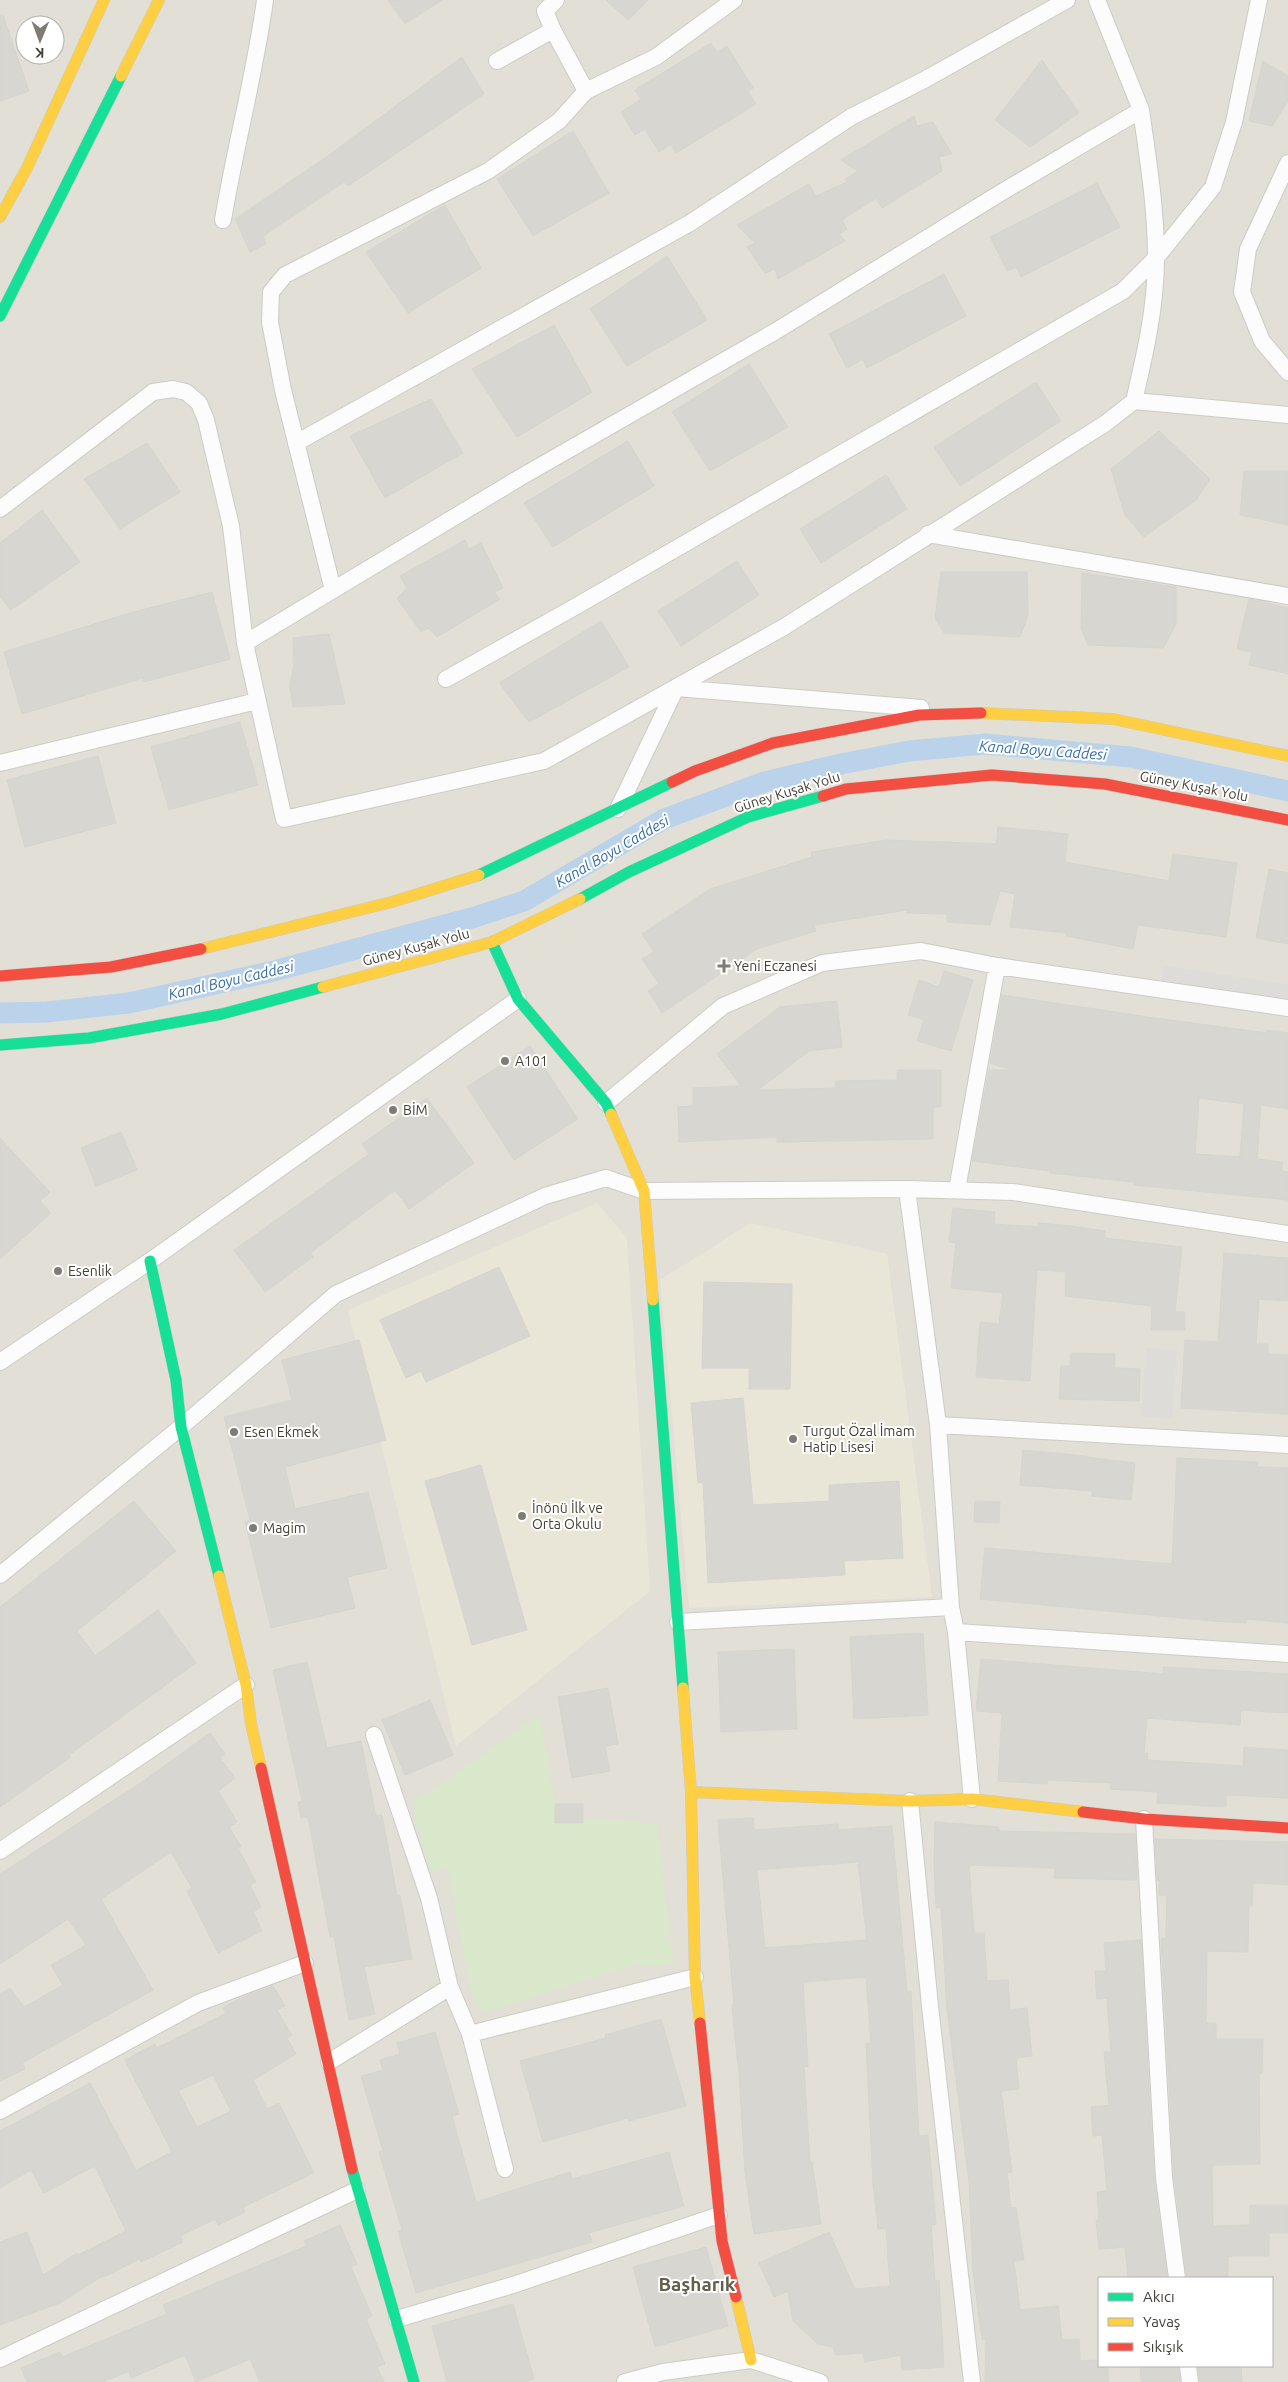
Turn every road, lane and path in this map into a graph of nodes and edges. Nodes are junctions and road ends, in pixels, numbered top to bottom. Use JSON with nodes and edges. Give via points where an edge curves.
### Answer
{"nodes":[{"id":1,"x":104,"y":0,"type":"edge"},
{"id":2,"x":159,"y":0,"type":"edge"},
{"id":3,"x":265,"y":0,"type":"edge"},
{"id":4,"x":734,"y":0,"type":"edge"},
{"id":5,"x":1068,"y":0,"type":"edge"},
{"id":6,"x":1097,"y":0,"type":"edge"},
{"id":7,"x":1259,"y":0,"type":"edge"},
{"id":8,"x":545,"y":4,"type":"edge"},
{"id":9,"x":553,"y":30,"type":"junction"},
{"id":10,"x":497,"y":61,"type":"dead end"},
{"id":11,"x":586,"y":91,"type":"junction"},
{"id":12,"x":1141,"y":110,"type":"junction"},
{"id":13,"x":1288,"y":163,"type":"edge"},
{"id":14,"x":0,"y":217,"type":"edge"},
{"id":15,"x":223,"y":220,"type":"dead end"},
{"id":16,"x":1156,"y":258,"type":"junction"},
{"id":17,"x":0,"y":316,"type":"edge"},
{"id":18,"x":1288,"y":372,"type":"edge"},
{"id":19,"x":1134,"y":401,"type":"junction"},
{"id":20,"x":1288,"y":415,"type":"edge"},
{"id":21,"x":296,"y":442,"type":"junction"},
{"id":22,"x":0,"y":509,"type":"edge"},
{"id":23,"x":928,"y":534,"type":"junction"},
{"id":24,"x":333,"y":590,"type":"junction"},
{"id":25,"x":1288,"y":596,"type":"edge"},
{"id":26,"x":245,"y":643,"type":"junction"},
{"id":27,"x":446,"y":678,"type":"dead end"},
{"id":28,"x":676,"y":688,"type":"junction"},
{"id":29,"x":258,"y":701,"type":"junction"},
{"id":30,"x":966,"y":712,"type":"junction"},
{"id":31,"x":1288,"y":756,"type":"edge"},
{"id":32,"x":0,"y":763,"type":"edge"},
{"id":33,"x":618,"y":809,"type":"junction"},
{"id":34,"x":1288,"y":820,"type":"edge"},
{"id":35,"x":492,"y":942,"type":"junction"},
{"id":36,"x":997,"y":966,"type":"junction"},
{"id":37,"x":0,"y":976,"type":"edge"},
{"id":38,"x":518,"y":999,"type":"junction"},
{"id":39,"x":1288,"y":1008,"type":"edge"},
{"id":40,"x":0,"y":1044,"type":"edge"},
{"id":41,"x":606,"y":1103,"type":"junction"},
{"id":42,"x":907,"y":1189,"type":"junction"},
{"id":43,"x":957,"y":1190,"type":"junction"},
{"id":44,"x":644,"y":1191,"type":"junction"},
{"id":45,"x":1288,"y":1234,"type":"edge"},
{"id":46,"x":150,"y":1261,"type":"junction"},
{"id":47,"x":0,"y":1362,"type":"edge"},
{"id":48,"x":938,"y":1425,"type":"junction"},
{"id":49,"x":181,"y":1427,"type":"junction"},
{"id":50,"x":1288,"y":1445,"type":"edge"},
{"id":51,"x":0,"y":1575,"type":"edge"},
{"id":52,"x":951,"y":1607,"type":"junction"},
{"id":53,"x":678,"y":1622,"type":"junction"},
{"id":54,"x":956,"y":1632,"type":"junction"},
{"id":55,"x":1288,"y":1654,"type":"edge"},
{"id":56,"x":246,"y":1685,"type":"junction"},
{"id":57,"x":374,"y":1735,"type":"dead end"},
{"id":58,"x":691,"y":1792,"type":"junction"},
{"id":59,"x":972,"y":1799,"type":"junction"},
{"id":60,"x":910,"y":1801,"type":"junction"},
{"id":61,"x":1144,"y":1819,"type":"junction"},
{"id":62,"x":1288,"y":1828,"type":"edge"},
{"id":63,"x":0,"y":1851,"type":"edge"},
{"id":64,"x":305,"y":1963,"type":"junction"},
{"id":65,"x":695,"y":1977,"type":"junction"},
{"id":66,"x":450,"y":1987,"type":"junction"},
{"id":67,"x":470,"y":2034,"type":"junction"},
{"id":68,"x":329,"y":2062,"type":"junction"},
{"id":69,"x":0,"y":2111,"type":"edge"},
{"id":70,"x":506,"y":2169,"type":"dead end"},
{"id":71,"x":357,"y":2190,"type":"junction"},
{"id":72,"x":720,"y":2216,"type":"junction"},
{"id":73,"x":1177,"y":2277,"type":"edge"},
{"id":74,"x":397,"y":2319,"type":"junction"},
{"id":75,"x":0,"y":2359,"type":"edge"},
{"id":76,"x":751,"y":2360,"type":"junction"},
{"id":77,"x":1188,"y":2367,"type":"edge"},
{"id":78,"x":664,"y":2377,"type":"edge"},
{"id":79,"x":414,"y":2382,"type":"edge"},
{"id":80,"x":625,"y":2382,"type":"edge"},
{"id":81,"x":820,"y":2382,"type":"edge"},
{"id":82,"x":972,"y":2382,"type":"edge"},
{"id":83,"x":1190,"y":2382,"type":"edge"}],
"edges":[{"from":1,"to":14,"type":"main road","via":[[27,168]]},
{"from":2,"to":17,"type":"main road"},
{"from":3,"to":15,"type":"street"},
{"from":4,"to":11,"type":"street","via":[[656,57]]},
{"from":5,"to":21,"type":"street","via":[[852,117],[690,224]]},
{"from":6,"to":12,"type":"street"},
{"from":7,"to":16,"type":"street","via":[[1234,122],[1213,187]]},
{"from":8,"to":9,"type":"street"},
{"from":9,"to":10,"type":"street"},
{"from":9,"to":11,"type":"street"},
{"from":11,"to":21,"type":"street","via":[[559,122],[488,171],[280,280],[271,292],[270,322]]},
{"from":12,"to":16,"type":"street","via":[[1152,186]]},
{"from":12,"to":24,"type":"street","via":[[776,331],[644,405]]},
{"from":13,"to":18,"type":"street","via":[[1248,250],[1242,292],[1262,341]]},
{"from":16,"to":19,"type":"street","via":[[1152,311]]},
{"from":16,"to":27,"type":"street","via":[[1122,291]]},
{"from":19,"to":20,"type":"street"},
{"from":19,"to":23,"type":"street","via":[[1106,423]]},
{"from":21,"to":24,"type":"street"},
{"from":22,"to":26,"type":"street","via":[[153,392],[173,389],[186,392],[199,403],[206,420],[231,526]]},
{"from":23,"to":25,"type":"street"},
{"from":23,"to":28,"type":"street","via":[[784,627]]},
{"from":24,"to":26,"type":"street"},
{"from":26,"to":29,"type":"street"},
{"from":28,"to":29,"type":"street","via":[[544,761],[284,819]]},
{"from":28,"to":30,"type":"street"},
{"from":28,"to":33,"type":"street"},
{"from":29,"to":32,"type":"street"},
{"from":30,"to":31,"type":"main road","via":[[1113,719]]},
{"from":30,"to":33,"type":"main road","via":[[919,715],[773,743],[695,771]]},
{"from":33,"to":37,"type":"main road","via":[[475,877],[392,902],[183,953],[111,967]]},
{"from":34,"to":35,"type":"main road","name":"Güney Kuşak Yolu","via":[[1105,784],[992,774],[846,789],[748,817],[629,872],[561,910]]},
{"from":35,"to":38,"type":"main road"},
{"from":35,"to":40,"type":"main road","name":"Güney Kuşak Yolu","via":[[222,1014],[89,1038]]},
{"from":36,"to":39,"type":"street"},
{"from":36,"to":41,"type":"street","via":[[920,951],[822,962],[724,1006]]},
{"from":36,"to":43,"type":"street"},
{"from":38,"to":41,"type":"main road"},
{"from":38,"to":46,"type":"street"},
{"from":41,"to":44,"type":"main road"},
{"from":42,"to":43,"type":"street"},
{"from":42,"to":44,"type":"street"},
{"from":42,"to":48,"type":"street"},
{"from":43,"to":45,"type":"street","via":[[1013,1192]]},
{"from":44,"to":49,"type":"street","via":[[606,1178],[545,1196],[336,1294]]},
{"from":44,"to":53,"type":"main road"},
{"from":46,"to":47,"type":"street"},
{"from":46,"to":49,"type":"main road","via":[[176,1380]]},
{"from":48,"to":50,"type":"street"},
{"from":48,"to":52,"type":"street"},
{"from":49,"to":51,"type":"street"},
{"from":49,"to":56,"type":"main road"},
{"from":52,"to":53,"type":"street"},
{"from":52,"to":54,"type":"street"},
{"from":53,"to":58,"type":"main road"},
{"from":54,"to":55,"type":"street"},
{"from":54,"to":59,"type":"street"},
{"from":56,"to":63,"type":"street"},
{"from":56,"to":64,"type":"main road","via":[[251,1724]]},
{"from":57,"to":66,"type":"street","via":[[430,1898]]},
{"from":58,"to":60,"type":"main road"},
{"from":58,"to":65,"type":"main road"},
{"from":59,"to":60,"type":"main road"},
{"from":59,"to":61,"type":"main road"},
{"from":60,"to":82,"type":"street"},
{"from":61,"to":62,"type":"main road"},
{"from":61,"to":73,"type":"street","via":[[1164,2178]]},
{"from":64,"to":68,"type":"main road"},
{"from":64,"to":69,"type":"street","via":[[198,2002]]},
{"from":65,"to":67,"type":"street"},
{"from":65,"to":72,"type":"main road"},
{"from":66,"to":67,"type":"street"},
{"from":66,"to":68,"type":"street"},
{"from":67,"to":70,"type":"street"},
{"from":68,"to":71,"type":"main road"},
{"from":71,"to":74,"type":"main road"},
{"from":71,"to":75,"type":"street"},
{"from":72,"to":74,"type":"street","via":[[513,2285]]},
{"from":72,"to":76,"type":"main road","via":[[722,2241]]},
{"from":74,"to":79,"type":"main road"},
{"from":76,"to":78,"type":"street"},
{"from":76,"to":81,"type":"street"},
{"from":77,"to":83,"type":"street"},
{"from":78,"to":80,"type":"street"}]}
